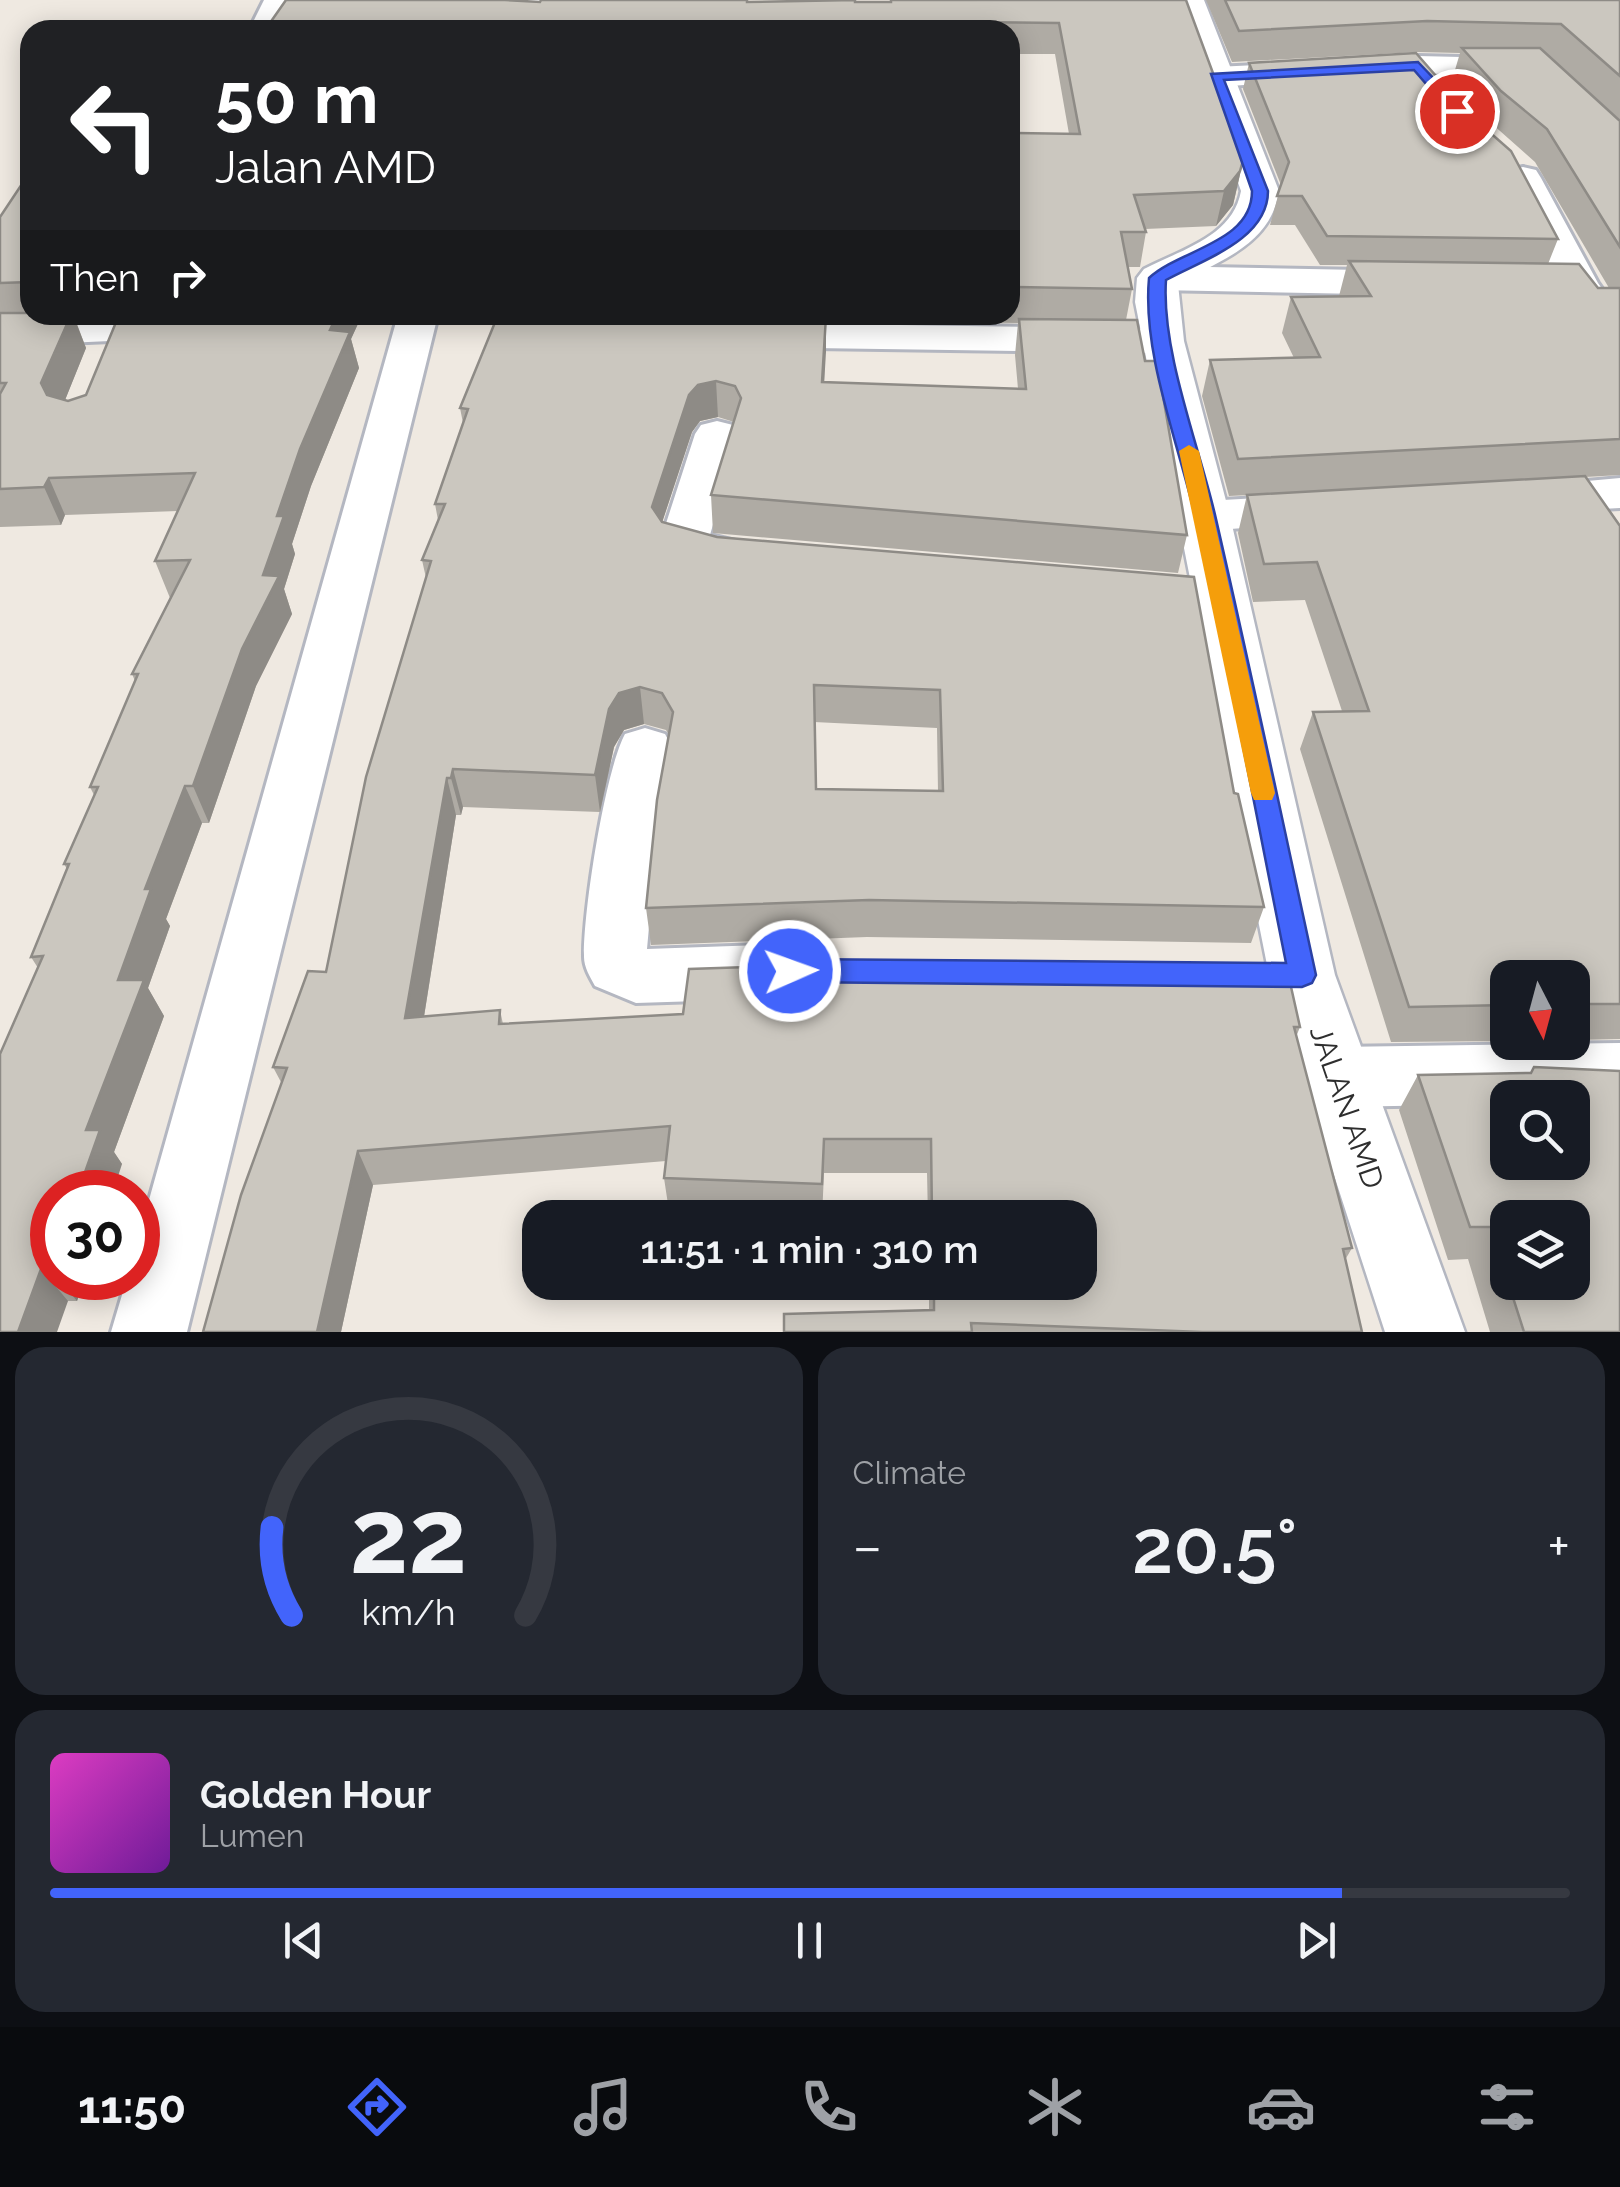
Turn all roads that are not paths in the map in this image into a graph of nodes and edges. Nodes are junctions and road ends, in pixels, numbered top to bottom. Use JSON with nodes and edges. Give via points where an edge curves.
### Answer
{"nodes":[{"id":1,"x":1189,"y":0,"type":"edge"},
{"id":2,"x":1346,"y":71,"type":"edge"},
{"id":3,"x":1216,"y":77,"type":"junction"},
{"id":4,"x":1441,"y":93,"type":"edge"},
{"id":5,"x":1620,"y":144,"type":"edge"},
{"id":6,"x":1505,"y":159,"type":"edge"},
{"id":7,"x":1158,"y":278,"type":"junction"},
{"id":8,"x":1446,"y":283,"type":"edge"},
{"id":9,"x":1573,"y":293,"type":"edge"},
{"id":10,"x":415,"y":325,"type":"edge"},
{"id":11,"x":740,"y":325,"type":"edge"},
{"id":12,"x":0,"y":334,"type":"edge"},
{"id":13,"x":115,"y":338,"type":"edge"},
{"id":14,"x":1162,"y":341,"type":"junction"},
{"id":15,"x":717,"y":434,"type":"dead end"},
{"id":16,"x":1484,"y":501,"type":"edge"},
{"id":17,"x":1364,"y":507,"type":"edge"},
{"id":18,"x":1605,"y":508,"type":"edge"},
{"id":19,"x":1205,"y":516,"type":"junction"},
{"id":20,"x":787,"y":559,"type":"edge"},
{"id":21,"x":646,"y":749,"type":"dead end"},
{"id":22,"x":809,"y":970,"type":"edge"},
{"id":23,"x":1620,"y":1073,"type":"edge"},
{"id":24,"x":1337,"y":1076,"type":"junction"},
{"id":25,"x":149,"y":1332,"type":"edge"},
{"id":26,"x":1425,"y":1332,"type":"edge"}],
"edges":[{"from":1,"to":3,"type":"street"},
{"from":2,"to":3,"type":"street"},
{"from":3,"to":7,"type":"street","via":[[1260,204],[1238,234]]},
{"from":4,"to":5,"type":"street","via":[[1404,67],[1539,66]]},
{"from":6,"to":9,"type":"street","via":[[1519,172]]},
{"from":7,"to":8,"type":"street"},
{"from":7,"to":14,"type":"street","name":"JALAN AMD"},
{"from":10,"to":25,"type":"street"},
{"from":11,"to":14,"type":"street","via":[[738,335]]},
{"from":12,"to":13,"type":"street"},
{"from":14,"to":19,"type":"street","name":"JALAN AMD"},
{"from":15,"to":20,"type":"street","via":[[682,544],[719,555]]},
{"from":16,"to":18,"type":"street"},
{"from":17,"to":19,"type":"street"},
{"from":19,"to":24,"type":"street","name":"JALAN AMD","via":[[1200,595],[1273,975]]},
{"from":21,"to":22,"type":"street","via":[[628,837],[617,967],[636,976]]},
{"from":23,"to":24,"type":"street"},
{"from":24,"to":26,"type":"street","name":"JALAN AMD"}]}
